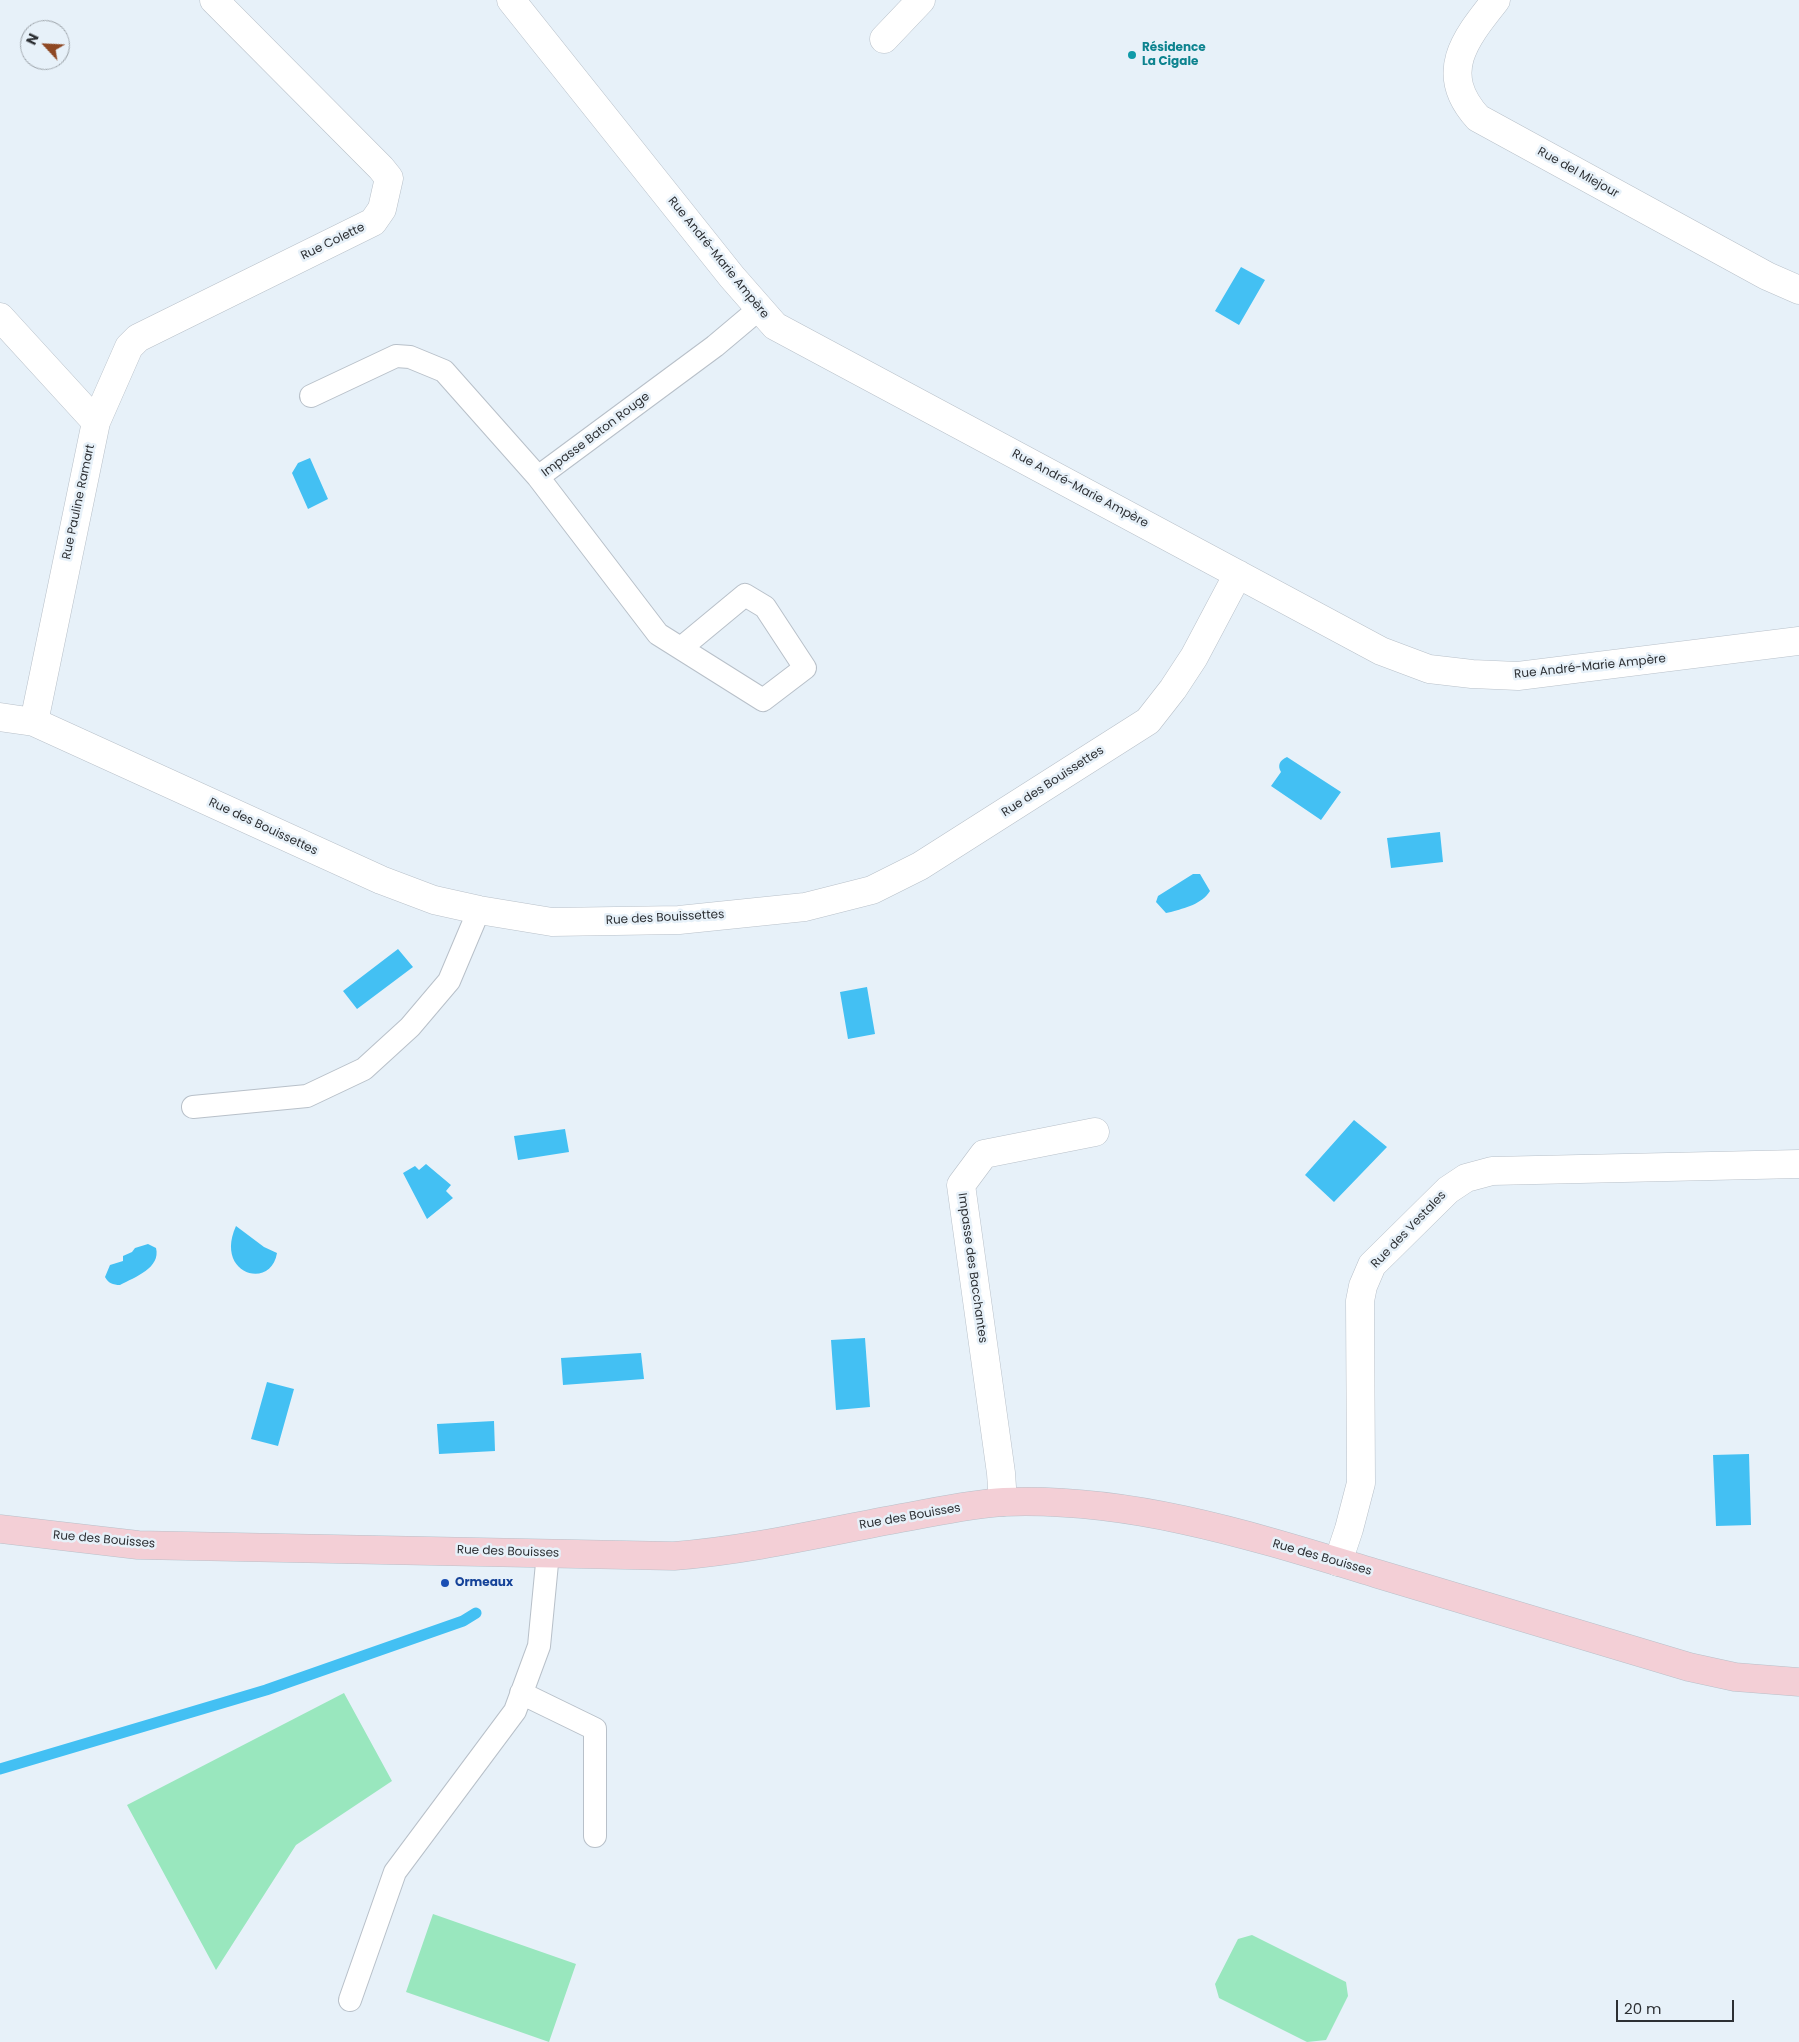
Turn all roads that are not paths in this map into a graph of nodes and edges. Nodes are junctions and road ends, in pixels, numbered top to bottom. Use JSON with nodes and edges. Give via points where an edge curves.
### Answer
{"nodes":[{"id":1,"x":214,"y":0,"type":"edge"},
{"id":2,"x":511,"y":0,"type":"edge"},
{"id":3,"x":921,"y":0,"type":"edge"},
{"id":4,"x":1496,"y":0,"type":"edge"},
{"id":5,"x":884,"y":39,"type":"dead end"},
{"id":6,"x":1799,"y":290,"type":"edge"},
{"id":7,"x":759,"y":309,"type":"junction"},
{"id":8,"x":0,"y":317,"type":"edge"},
{"id":9,"x":311,"y":396,"type":"dead end"},
{"id":10,"x":96,"y":422,"type":"junction"},
{"id":11,"x":538,"y":477,"type":"junction"},
{"id":12,"x":1238,"y":574,"type":"junction"},
{"id":13,"x":1799,"y":641,"type":"edge"},
{"id":14,"x":681,"y":648,"type":"junction"},
{"id":15,"x":0,"y":718,"type":"edge"},
{"id":16,"x":34,"y":722,"type":"junction"},
{"id":17,"x":479,"y":910,"type":"junction"},
{"id":18,"x":193,"y":1107,"type":"dead end"},
{"id":19,"x":1095,"y":1132,"type":"dead end"},
{"id":20,"x":1799,"y":1164,"type":"edge"},
{"id":21,"x":1003,"y":1502,"type":"junction"},
{"id":22,"x":0,"y":1529,"type":"edge"},
{"id":23,"x":548,"y":1553,"type":"junction"},
{"id":24,"x":1338,"y":1562,"type":"junction"},
{"id":25,"x":1799,"y":1682,"type":"edge"},
{"id":26,"x":522,"y":1693,"type":"junction"},
{"id":27,"x":595,"y":1836,"type":"dead end"},
{"id":28,"x":350,"y":2000,"type":"dead end"}],
"edges":[{"from":1,"to":10,"type":"street","name":"Rue Colette","via":[[381,168],[388,178],[382,209],[374,222],[138,338],[129,347]]},
{"from":2,"to":7,"type":"street","name":"Rue André-Marie Ampère"},
{"from":3,"to":5,"type":"street"},
{"from":4,"to":6,"type":"street","name":"Rue del Miejour","via":[[1470,32],[1457,74],[1458,88],[1478,118],[1766,276]]},
{"from":7,"to":11,"type":"lane","name":"Impasse Baton Rouge","via":[[715,346]]},
{"from":7,"to":12,"type":"street","name":"Rue André-Marie Ampère","via":[[775,326]]},
{"from":8,"to":10,"type":"street"},
{"from":9,"to":11,"type":"lane","via":[[396,356],[410,357],[444,370]]},
{"from":10,"to":16,"type":"street","name":"Rue Pauline Ramart"},
{"from":11,"to":14,"type":"lane","name":"Impasse Baton Rouge","via":[[658,634]]},
{"from":12,"to":13,"type":"street","name":"Rue André-Marie Ampère","via":[[1381,651],[1429,669],[1518,676]]},
{"from":12,"to":17,"type":"street","name":"Rue des Bouissettes","via":[[1194,657],[1148,721],[953,847],[872,890],[805,907],[679,920],[552,922]]},
{"from":14,"to":14,"type":"lane","name":"Impasse Baton Rouge","via":[[763,700],[805,668],[765,607],[745,595]]},
{"from":15,"to":16,"type":"street","name":"Rue des Bouissettes"},
{"from":16,"to":17,"type":"street","name":"Rue des Bouissettes","via":[[381,880],[434,900]]},
{"from":17,"to":18,"type":"lane","via":[[449,981],[410,1027],[364,1069],[307,1096]]},
{"from":19,"to":21,"type":"street","name":"Impasse des Bacchantes","via":[[984,1154],[960,1185]]},
{"from":20,"to":24,"type":"street","name":"Rue des Vestales","via":[[1492,1171],[1466,1178],[1448,1190],[1372,1265],[1363,1286],[1360,1301],[1361,1483]]},
{"from":21,"to":23,"type":"street","name":"Rue des Bouisses","via":[[719,1553],[674,1556]]},
{"from":21,"to":24,"type":"street","name":"Rue des Bouisses","via":[[1066,1502],[1156,1514]]},
{"from":22,"to":23,"type":"street","name":"Rue des Bouisses","via":[[138,1545]]},
{"from":23,"to":26,"type":"lane","via":[[539,1646]]},
{"from":24,"to":25,"type":"street","name":"Rue des Bouisses","via":[[1689,1668],[1735,1677]]},
{"from":26,"to":27,"type":"lane","via":[[595,1729]]},
{"from":26,"to":28,"type":"lane","via":[[515,1711],[395,1872]]}]}
